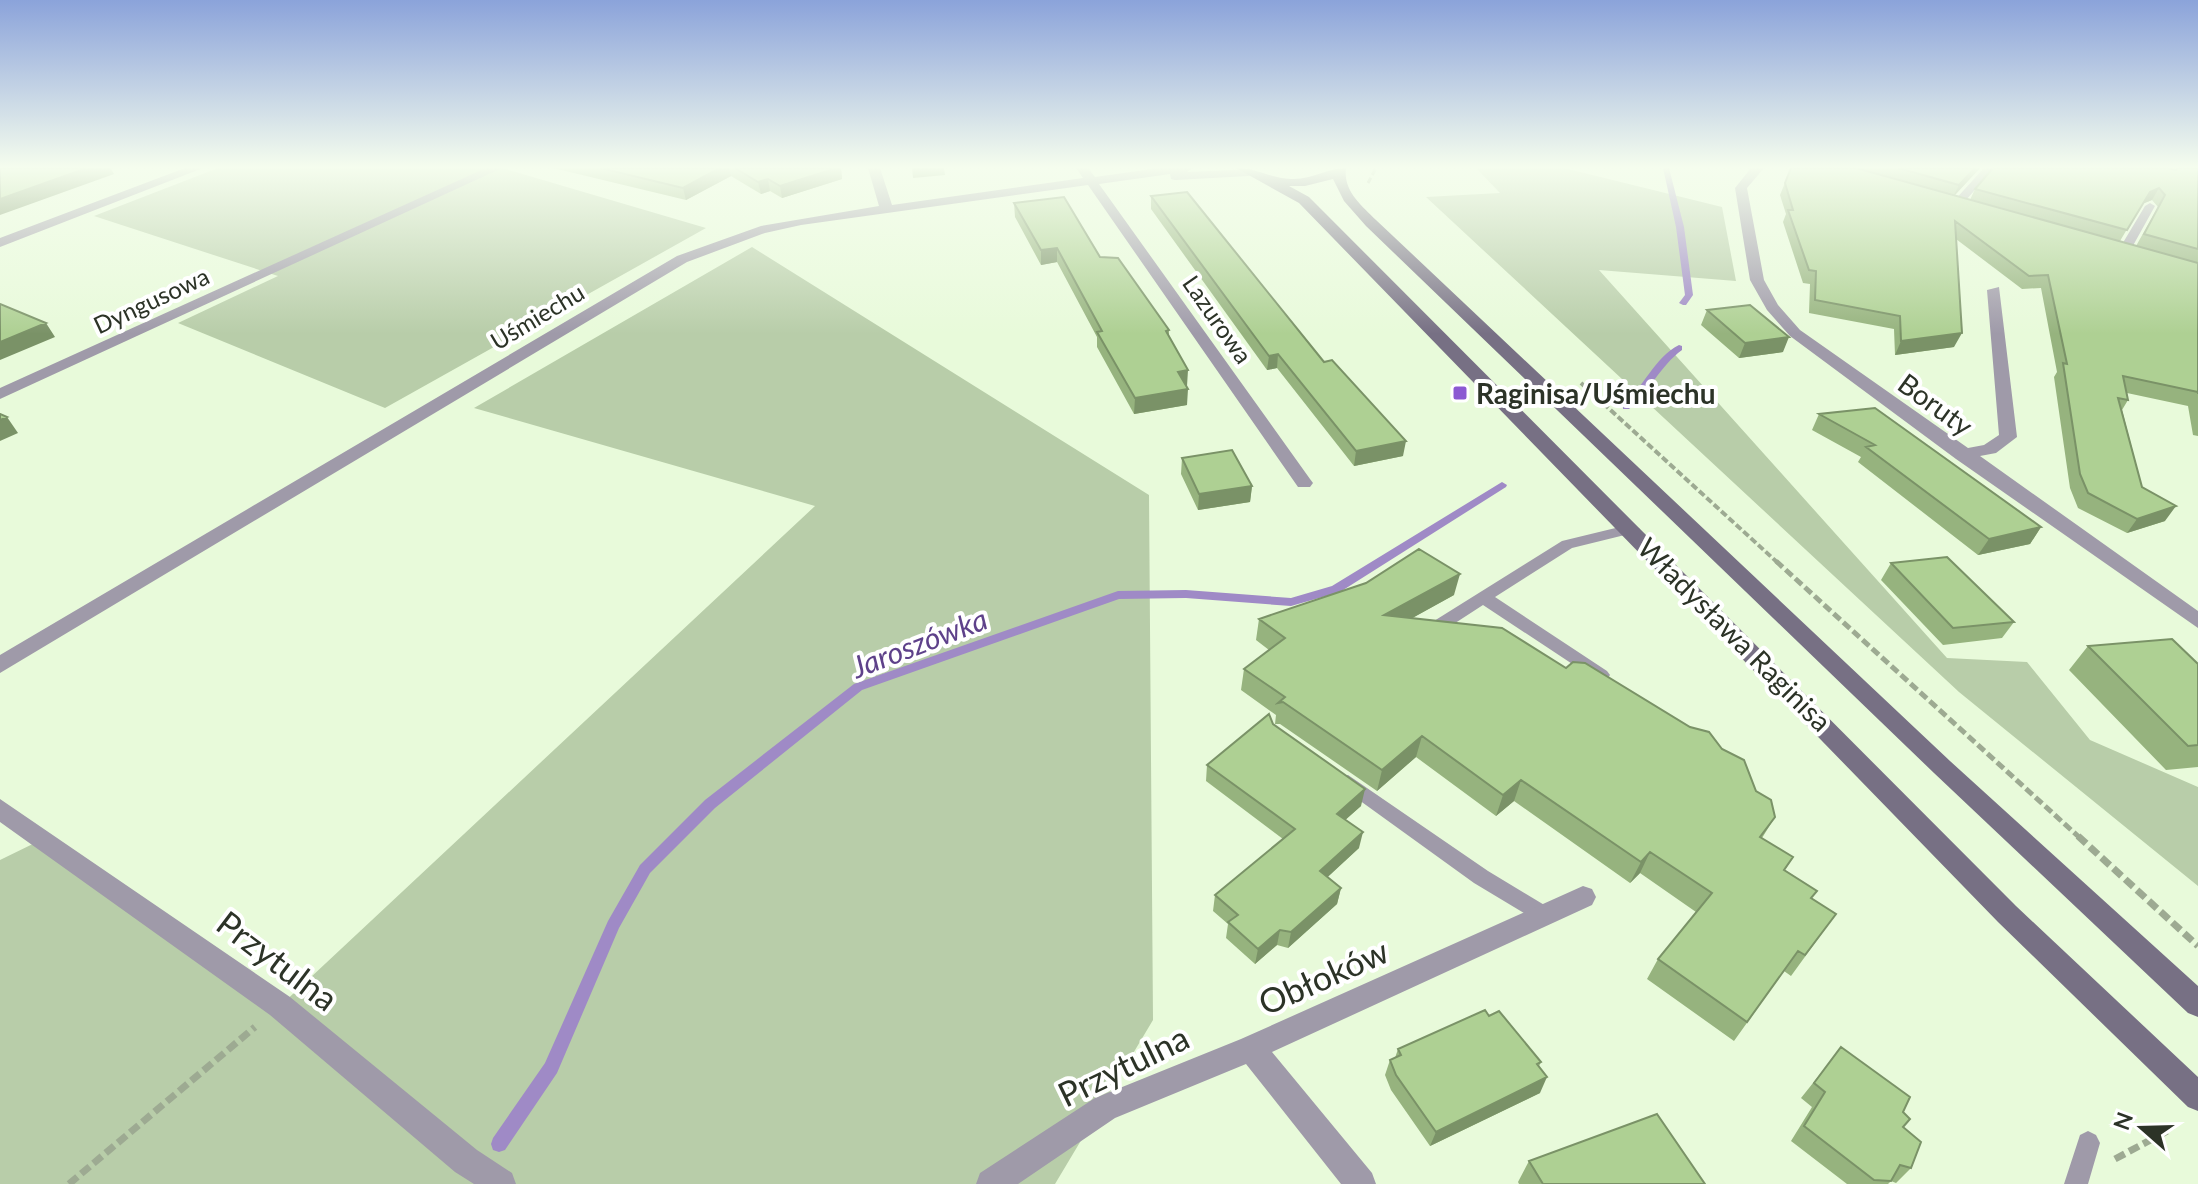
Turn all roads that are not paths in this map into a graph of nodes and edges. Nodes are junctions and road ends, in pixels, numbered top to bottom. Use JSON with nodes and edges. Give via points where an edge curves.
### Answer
{"nodes":[{"id":1,"x":52,"y":223,"type":"edge"},
{"id":2,"x":375,"y":223,"type":"edge"},
{"id":3,"x":799,"y":223,"type":"edge"},
{"id":4,"x":1121,"y":223,"type":"edge"},
{"id":5,"x":1327,"y":223,"type":"edge"},
{"id":6,"x":1371,"y":223,"type":"edge"},
{"id":7,"x":1747,"y":223,"type":"edge"},
{"id":8,"x":2140,"y":223,"type":"edge"},
{"id":9,"x":0,"y":243,"type":"edge"},
{"id":10,"x":2109,"y":246,"type":"edge"},
{"id":11,"x":2124,"y":251,"type":"junction"},
{"id":12,"x":2139,"y":255,"type":"edge"},
{"id":13,"x":1994,"y":290,"type":"dead end"},
{"id":14,"x":0,"y":394,"type":"edge"},
{"id":15,"x":1962,"y":455,"type":"junction"},
{"id":16,"x":1304,"y":483,"type":"dead end"},
{"id":17,"x":1632,"y":529,"type":"junction"},
{"id":18,"x":1484,"y":598,"type":"junction"},
{"id":19,"x":2198,"y":621,"type":"edge"},
{"id":20,"x":1440,"y":625,"type":"edge"},
{"id":21,"x":0,"y":665,"type":"edge"},
{"id":22,"x":1613,"y":683,"type":"edge"},
{"id":23,"x":1329,"y":769,"type":"edge"},
{"id":24,"x":0,"y":809,"type":"edge"},
{"id":25,"x":1583,"y":897,"type":"dead end"},
{"id":26,"x":1544,"y":915,"type":"junction"},
{"id":27,"x":2198,"y":1004,"type":"edge"},
{"id":28,"x":1251,"y":1048,"type":"junction"},
{"id":29,"x":2198,"y":1097,"type":"edge"},
{"id":30,"x":2088,"y":1143,"type":"dead end"},
{"id":31,"x":501,"y":1184,"type":"edge"},
{"id":32,"x":991,"y":1184,"type":"edge"},
{"id":33,"x":1361,"y":1184,"type":"edge"},
{"id":34,"x":2076,"y":1184,"type":"edge"}],
"edges":[{"from":1,"to":9,"type":"street"},
{"from":2,"to":14,"type":"street","name":"Dyngusowa"},
{"from":3,"to":21,"type":"street","name":"Uśmiechu","via":[[682,259]]},
{"from":4,"to":16,"type":"street","name":"Lazurowa"},
{"from":5,"to":17,"type":"main road","name":"Władysława Raginisa"},
{"from":6,"to":27,"type":"main road","name":"Władysława Raginisa"},
{"from":7,"to":15,"type":"street","name":"Boruty","via":[[1757,280],[1795,333]]},
{"from":8,"to":11,"type":"lane"},
{"from":10,"to":11,"type":"street"},
{"from":11,"to":12,"type":"street"},
{"from":13,"to":15,"type":"street","via":[[2008,437],[1990,449]]},
{"from":15,"to":19,"type":"street","name":"Boruty"},
{"from":17,"to":18,"type":"lane","via":[[1567,544]]},
{"from":17,"to":29,"type":"main road","name":"Władysława Raginisa","via":[[2007,914]]},
{"from":18,"to":20,"type":"lane"},
{"from":18,"to":22,"type":"lane"},
{"from":23,"to":26,"type":"lane"},
{"from":24,"to":31,"type":"street","name":"Przytulna","via":[[280,1006],[466,1161]]},
{"from":25,"to":26,"type":"street","name":"Obłoków"},
{"from":26,"to":28,"type":"street","name":"Obłoków"},
{"from":28,"to":32,"type":"street","name":"Przytulna","via":[[1105,1108]]},
{"from":28,"to":33,"type":"street","name":"Obłoków"},
{"from":30,"to":34,"type":"lane"}]}
